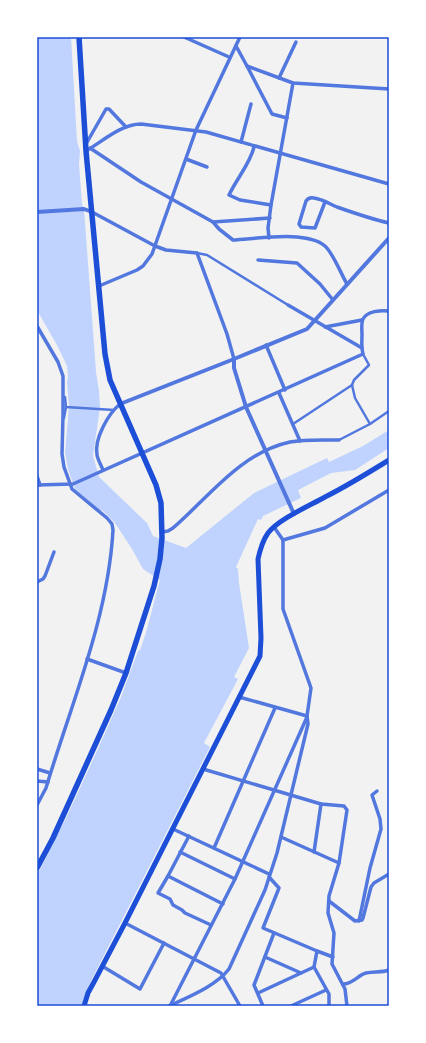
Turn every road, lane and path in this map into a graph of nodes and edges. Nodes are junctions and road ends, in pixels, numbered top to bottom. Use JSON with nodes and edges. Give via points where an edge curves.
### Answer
{"nodes":[{"id":1,"x":80,"y":37,"type":"edge"},
{"id":2,"x":184,"y":37,"type":"edge"},
{"id":3,"x":240,"y":37,"type":"edge"},
{"id":4,"x":296,"y":42,"type":"dead end"},
{"id":5,"x":236,"y":46,"type":"junction"},
{"id":6,"x":229,"y":57,"type":"junction"},
{"id":7,"x":247,"y":66,"type":"junction"},
{"id":8,"x":279,"y":78,"type":"junction"},
{"id":9,"x":293,"y":83,"type":"junction"},
{"id":10,"x":389,"y":89,"type":"edge"},
{"id":11,"x":251,"y":104,"type":"dead end"},
{"id":12,"x":287,"y":118,"type":"junction"},
{"id":13,"x":126,"y":126,"type":"junction"},
{"id":14,"x":196,"y":130,"type":"junction"},
{"id":15,"x":241,"y":142,"type":"junction"},
{"id":16,"x":254,"y":146,"type":"junction"},
{"id":17,"x":87,"y":148,"type":"junction"},
{"id":18,"x":281,"y":154,"type":"junction"},
{"id":19,"x":186,"y":159,"type":"junction"},
{"id":20,"x":207,"y":167,"type":"dead end"},
{"id":21,"x":389,"y":184,"type":"edge"},
{"id":22,"x":172,"y":200,"type":"junction"},
{"id":23,"x":325,"y":202,"type":"junction"},
{"id":24,"x":272,"y":205,"type":"junction"},
{"id":25,"x":37,"y":212,"type":"edge"},
{"id":26,"x":92,"y":212,"type":"junction"},
{"id":27,"x":270,"y":218,"type":"junction"},
{"id":28,"x":213,"y":222,"type":"junction"},
{"id":29,"x":389,"y":223,"type":"edge"},
{"id":30,"x":269,"y":238,"type":"junction"},
{"id":31,"x":389,"y":238,"type":"edge"},
{"id":32,"x":155,"y":246,"type":"junction"},
{"id":33,"x":197,"y":253,"type":"junction"},
{"id":34,"x":258,"y":260,"type":"dead end"},
{"id":35,"x":347,"y":284,"type":"junction"},
{"id":36,"x":99,"y":286,"type":"junction"},
{"id":37,"x":333,"y":300,"type":"junction"},
{"id":38,"x":288,"y":305,"type":"joint"},
{"id":39,"x":389,"y":311,"type":"edge"},
{"id":40,"x":362,"y":320,"type":"junction"},
{"id":41,"x":314,"y":321,"type":"junction"},
{"id":42,"x":37,"y":326,"type":"edge"},
{"id":43,"x":325,"y":327,"type":"junction"},
{"id":44,"x":266,"y":345,"type":"junction"},
{"id":45,"x":362,"y":348,"type":"junction"},
{"id":46,"x":364,"y":354,"type":"junction"},
{"id":47,"x":234,"y":359,"type":"junction"},
{"id":48,"x":352,"y":385,"type":"junction"},
{"id":49,"x":285,"y":390,"type":"junction"},
{"id":50,"x":279,"y":393,"type":"junction"},
{"id":51,"x":63,"y":396,"type":"junction"},
{"id":52,"x":120,"y":404,"type":"junction"},
{"id":53,"x":66,"y":407,"type":"junction"},
{"id":54,"x":246,"y":407,"type":"junction"},
{"id":55,"x":114,"y":410,"type":"junction"},
{"id":56,"x":389,"y":411,"type":"edge"},
{"id":57,"x":63,"y":422,"type":"junction"},
{"id":58,"x":293,"y":424,"type":"junction"},
{"id":59,"x":370,"y":424,"type":"junction"},
{"id":60,"x":339,"y":440,"type":"joint"},
{"id":61,"x":300,"y":441,"type":"junction"},
{"id":62,"x":265,"y":450,"type":"junction"},
{"id":63,"x":142,"y":452,"type":"junction"},
{"id":64,"x":389,"y":460,"type":"edge"},
{"id":65,"x":102,"y":471,"type":"junction"},
{"id":66,"x":37,"y":476,"type":"edge"},
{"id":67,"x":72,"y":484,"type":"junction"},
{"id":68,"x":38,"y":485,"type":"edge"},
{"id":69,"x":389,"y":490,"type":"edge"},
{"id":70,"x":294,"y":514,"type":"junction"},
{"id":71,"x":274,"y":527,"type":"junction"},
{"id":72,"x":162,"y":535,"type":"junction"},
{"id":73,"x":283,"y":540,"type":"junction"},
{"id":74,"x":54,"y":552,"type":"dead end"},
{"id":75,"x":37,"y":582,"type":"edge"},
{"id":76,"x":87,"y":659,"type":"junction"},
{"id":77,"x":126,"y":673,"type":"junction"},
{"id":78,"x":239,"y":697,"type":"junction"},
{"id":79,"x":275,"y":708,"type":"junction"},
{"id":80,"x":307,"y":716,"type":"junction"},
{"id":81,"x":37,"y":769,"type":"edge"},
{"id":82,"x":203,"y":769,"type":"junction"},
{"id":83,"x":50,"y":773,"type":"junction"},
{"id":84,"x":37,"y":780,"type":"edge"},
{"id":85,"x":243,"y":780,"type":"junction"},
{"id":86,"x":48,"y":782,"type":"junction"},
{"id":87,"x":275,"y":790,"type":"junction"},
{"id":88,"x":377,"y":791,"type":"dead end"},
{"id":89,"x":292,"y":795,"type":"junction"},
{"id":90,"x":321,"y":804,"type":"junction"},
{"id":91,"x":37,"y":805,"type":"edge"},
{"id":92,"x":173,"y":829,"type":"junction"},
{"id":93,"x":188,"y":836,"type":"junction"},
{"id":94,"x":281,"y":837,"type":"junction"},
{"id":95,"x":214,"y":848,"type":"junction"},
{"id":96,"x":180,"y":852,"type":"junction"},
{"id":97,"x":314,"y":852,"type":"junction"},
{"id":98,"x":243,"y":862,"type":"junction"},
{"id":99,"x":339,"y":863,"type":"junction"},
{"id":100,"x":37,"y":868,"type":"edge"},
{"id":101,"x":389,"y":874,"type":"edge"},
{"id":102,"x":269,"y":875,"type":"junction"},
{"id":103,"x":168,"y":876,"type":"junction"},
{"id":104,"x":235,"y":879,"type":"junction"},
{"id":105,"x":329,"y":901,"type":"junction"},
{"id":106,"x":223,"y":904,"type":"junction"},
{"id":107,"x":358,"y":921,"type":"junction"},
{"id":108,"x":125,"y":923,"type":"junction"},
{"id":109,"x":211,"y":925,"type":"junction"},
{"id":110,"x":274,"y":933,"type":"junction"},
{"id":111,"x":164,"y":943,"type":"junction"},
{"id":112,"x":317,"y":951,"type":"junction"},
{"id":113,"x":265,"y":957,"type":"junction"},
{"id":114,"x":333,"y":957,"type":"junction"},
{"id":115,"x":194,"y":958,"type":"junction"},
{"id":116,"x":102,"y":966,"type":"junction"},
{"id":117,"x":314,"y":967,"type":"junction"},
{"id":118,"x":389,"y":970,"type":"edge"},
{"id":119,"x":301,"y":973,"type":"junction"},
{"id":120,"x":223,"y":976,"type":"junction"},
{"id":121,"x":343,"y":984,"type":"junction"},
{"id":122,"x":326,"y":990,"type":"junction"},
{"id":123,"x":258,"y":993,"type":"junction"},
{"id":124,"x":84,"y":1006,"type":"edge"},
{"id":125,"x":169,"y":1006,"type":"edge"},
{"id":126,"x":240,"y":1006,"type":"edge"},
{"id":127,"x":264,"y":1006,"type":"edge"},
{"id":128,"x":291,"y":1006,"type":"edge"},
{"id":129,"x":330,"y":1006,"type":"edge"},
{"id":130,"x":347,"y":1006,"type":"edge"}],
"edges":[{"from":1,"to":17,"type":"main road"},
{"from":2,"to":6,"type":"street"},
{"from":3,"to":5,"type":"street"},
{"from":4,"to":8,"type":"street"},
{"from":5,"to":6,"type":"street"},
{"from":5,"to":7,"type":"street"},
{"from":6,"to":14,"type":"street"},
{"from":7,"to":8,"type":"street"},
{"from":7,"to":12,"type":"street","via":[[272,114]]},
{"from":8,"to":9,"type":"street"},
{"from":9,"to":10,"type":"street"},
{"from":9,"to":12,"type":"street"},
{"from":11,"to":15,"type":"street"},
{"from":12,"to":18,"type":"street"},
{"from":13,"to":14,"type":"street","via":[[141,124]]},
{"from":13,"to":17,"type":"street"},
{"from":13,"to":17,"type":"street","via":[[106,109]]},
{"from":14,"to":15,"type":"street"},
{"from":14,"to":19,"type":"street"},
{"from":15,"to":16,"type":"street"},
{"from":16,"to":18,"type":"street"},
{"from":16,"to":24,"type":"street","via":[[251,159],[229,195],[240,200]]},
{"from":17,"to":22,"type":"street"},
{"from":17,"to":26,"type":"main road"},
{"from":18,"to":21,"type":"street"},
{"from":18,"to":24,"type":"street"},
{"from":19,"to":20,"type":"street"},
{"from":19,"to":22,"type":"street"},
{"from":22,"to":28,"type":"street"},
{"from":22,"to":32,"type":"street"},
{"from":23,"to":23,"type":"street","via":[[312,197],[308,199],[298,224],[301,227],[315,228]]},
{"from":23,"to":29,"type":"street"},
{"from":24,"to":27,"type":"street"},
{"from":25,"to":26,"type":"street","via":[[84,209]]},
{"from":26,"to":32,"type":"street"},
{"from":26,"to":36,"type":"main road"},
{"from":27,"to":28,"type":"street"},
{"from":27,"to":30,"type":"street"},
{"from":28,"to":30,"type":"street","via":[[233,240]]},
{"from":30,"to":35,"type":"street","via":[[298,238],[320,242],[326,247]]},
{"from":31,"to":35,"type":"street"},
{"from":32,"to":33,"type":"street","via":[[166,250]]},
{"from":32,"to":36,"type":"street","via":[[148,261],[137,270]]},
{"from":33,"to":38,"type":"street","via":[[208,255]]},
{"from":33,"to":47,"type":"street"},
{"from":34,"to":37,"type":"street","via":[[297,263]]},
{"from":35,"to":37,"type":"street"},
{"from":36,"to":52,"type":"main road","via":[[105,354],[110,380]]},
{"from":37,"to":41,"type":"street"},
{"from":38,"to":41,"type":"street"},
{"from":39,"to":40,"type":"street","via":[[376,311]]},
{"from":40,"to":43,"type":"street"},
{"from":40,"to":45,"type":"street"},
{"from":41,"to":43,"type":"street"},
{"from":41,"to":44,"type":"street","via":[[306,329]]},
{"from":42,"to":51,"type":"street","via":[[61,368]]},
{"from":43,"to":45,"type":"street"},
{"from":44,"to":47,"type":"street"},
{"from":44,"to":49,"type":"street"},
{"from":45,"to":46,"type":"street"},
{"from":46,"to":48,"type":"street","via":[[369,365]]},
{"from":46,"to":49,"type":"street"},
{"from":47,"to":52,"type":"street"},
{"from":47,"to":54,"type":"street","via":[[234,368]]},
{"from":48,"to":58,"type":"street"},
{"from":48,"to":59,"type":"street","via":[[355,398]]},
{"from":49,"to":50,"type":"street"},
{"from":50,"to":54,"type":"street"},
{"from":50,"to":58,"type":"street"},
{"from":51,"to":53,"type":"street"},
{"from":51,"to":57,"type":"street"},
{"from":52,"to":55,"type":"street"},
{"from":52,"to":63,"type":"main road"},
{"from":53,"to":55,"type":"street"},
{"from":53,"to":57,"type":"street"},
{"from":54,"to":62,"type":"street"},
{"from":54,"to":63,"type":"street"},
{"from":55,"to":65,"type":"street","via":[[105,424],[98,445],[97,454]]},
{"from":56,"to":59,"type":"street"},
{"from":57,"to":67,"type":"street","via":[[62,462]]},
{"from":58,"to":61,"type":"street"},
{"from":59,"to":60,"type":"street"},
{"from":60,"to":61,"type":"street"},
{"from":61,"to":62,"type":"street"},
{"from":62,"to":70,"type":"street"},
{"from":62,"to":72,"type":"street","via":[[230,474],[173,528]]},
{"from":63,"to":65,"type":"street"},
{"from":63,"to":72,"type":"main road","via":[[161,503]]},
{"from":64,"to":70,"type":"main road"},
{"from":65,"to":67,"type":"street"},
{"from":66,"to":68,"type":"street"},
{"from":67,"to":68,"type":"street"},
{"from":67,"to":76,"type":"street","via":[[74,493],[106,518],[113,527],[108,578]]},
{"from":69,"to":73,"type":"street","via":[[325,528]]},
{"from":70,"to":71,"type":"main road"},
{"from":71,"to":73,"type":"street"},
{"from":71,"to":78,"type":"main road","via":[[267,534],[258,558],[260,656]]},
{"from":72,"to":77,"type":"main road","via":[[154,586]]},
{"from":73,"to":80,"type":"street","via":[[283,609],[311,688]]},
{"from":74,"to":75,"type":"street","via":[[45,576]]},
{"from":76,"to":77,"type":"street"},
{"from":76,"to":83,"type":"street"},
{"from":77,"to":100,"type":"main road"},
{"from":78,"to":79,"type":"street"},
{"from":78,"to":82,"type":"main road"},
{"from":79,"to":80,"type":"street"},
{"from":79,"to":85,"type":"street"},
{"from":80,"to":87,"type":"street"},
{"from":80,"to":89,"type":"street","via":[[307,731]]},
{"from":81,"to":83,"type":"street"},
{"from":82,"to":85,"type":"street"},
{"from":82,"to":92,"type":"main road"},
{"from":83,"to":86,"type":"street"},
{"from":84,"to":86,"type":"street"},
{"from":85,"to":87,"type":"street"},
{"from":85,"to":95,"type":"street"},
{"from":86,"to":91,"type":"street"},
{"from":87,"to":89,"type":"street"},
{"from":87,"to":98,"type":"street"},
{"from":88,"to":107,"type":"street","via":[[372,795],[381,829]]},
{"from":89,"to":90,"type":"street"},
{"from":89,"to":94,"type":"street"},
{"from":90,"to":97,"type":"street"},
{"from":90,"to":99,"type":"street","via":[[344,806],[347,810]]},
{"from":92,"to":93,"type":"street"},
{"from":92,"to":108,"type":"main road"},
{"from":93,"to":95,"type":"street"},
{"from":93,"to":96,"type":"street"},
{"from":94,"to":97,"type":"street"},
{"from":94,"to":102,"type":"street"},
{"from":95,"to":98,"type":"street"},
{"from":96,"to":103,"type":"street"},
{"from":96,"to":104,"type":"street"},
{"from":97,"to":99,"type":"street"},
{"from":98,"to":102,"type":"street"},
{"from":98,"to":104,"type":"street"},
{"from":99,"to":105,"type":"street"},
{"from":101,"to":107,"type":"street","via":[[371,887],[363,918]]},
{"from":102,"to":110,"type":"street","via":[[279,888],[263,928]]},
{"from":102,"to":120,"type":"street","via":[[265,890],[233,962]]},
{"from":103,"to":106,"type":"street"},
{"from":103,"to":109,"type":"street","via":[[158,893],[170,899],[173,905],[185,913]]},
{"from":104,"to":106,"type":"street"},
{"from":105,"to":107,"type":"street"},
{"from":105,"to":114,"type":"street","via":[[328,913],[334,933]]},
{"from":106,"to":109,"type":"street"},
{"from":108,"to":111,"type":"street"},
{"from":108,"to":116,"type":"main road"},
{"from":109,"to":115,"type":"street"},
{"from":110,"to":112,"type":"street"},
{"from":110,"to":113,"type":"street"},
{"from":111,"to":115,"type":"street"},
{"from":111,"to":116,"type":"street","via":[[140,989]]},
{"from":112,"to":114,"type":"street"},
{"from":112,"to":117,"type":"street"},
{"from":113,"to":119,"type":"street"},
{"from":113,"to":123,"type":"street","via":[[254,985]]},
{"from":114,"to":121,"type":"street","via":[[332,964]]},
{"from":115,"to":120,"type":"street","via":[[214,968]]},
{"from":115,"to":125,"type":"street"},
{"from":116,"to":124,"type":"main road"},
{"from":117,"to":119,"type":"street"},
{"from":117,"to":122,"type":"street"},
{"from":118,"to":121,"type":"street","via":[[366,973],[348,984]]},
{"from":119,"to":123,"type":"street"},
{"from":120,"to":125,"type":"street"},
{"from":120,"to":126,"type":"street"},
{"from":121,"to":130,"type":"street","via":[[346,989]]},
{"from":122,"to":128,"type":"street"},
{"from":122,"to":129,"type":"street"},
{"from":123,"to":127,"type":"street"}]}
